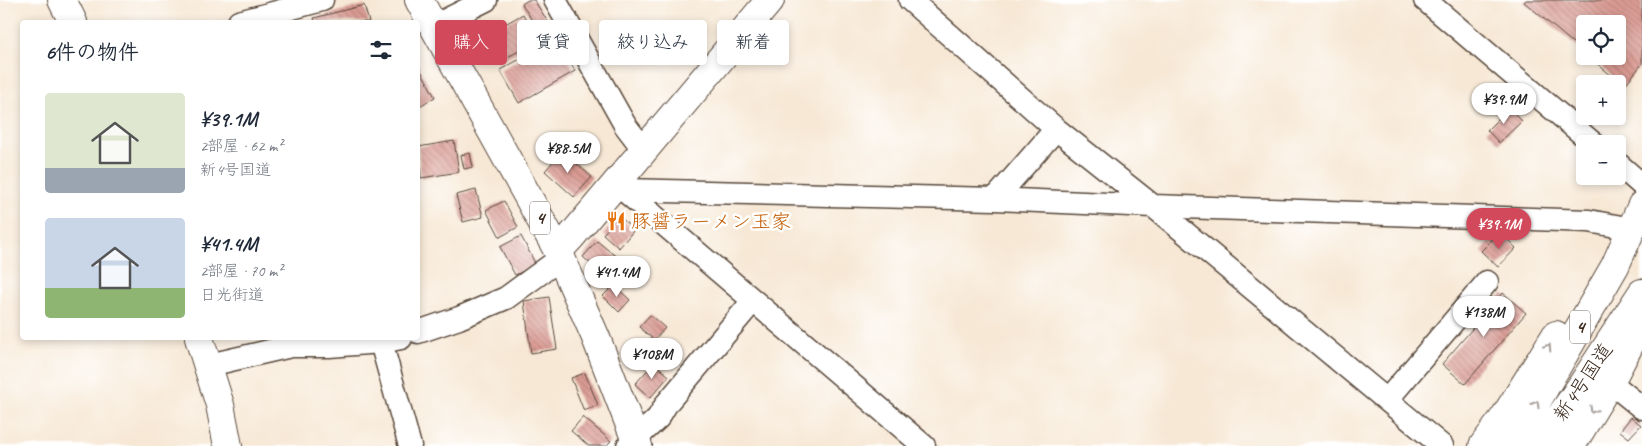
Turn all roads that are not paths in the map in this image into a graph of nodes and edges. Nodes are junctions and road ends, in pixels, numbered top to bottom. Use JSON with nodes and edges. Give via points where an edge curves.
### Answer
{"nodes":[{"id":1,"x":62,"y":0,"type":"edge"},
{"id":2,"x":322,"y":0,"type":"edge"},
{"id":3,"x":419,"y":0,"type":"edge"},
{"id":4,"x":486,"y":0,"type":"edge"},
{"id":5,"x":555,"y":0,"type":"edge"},
{"id":6,"x":770,"y":0,"type":"edge"},
{"id":7,"x":910,"y":0,"type":"edge"},
{"id":8,"x":1425,"y":0,"type":"edge"},
{"id":9,"x":72,"y":20,"type":"edge"},
{"id":10,"x":247,"y":20,"type":"edge"},
{"id":11,"x":434,"y":26,"type":"junction"},
{"id":12,"x":1056,"y":129,"type":"junction"},
{"id":13,"x":1583,"y":135,"type":"edge"},
{"id":14,"x":644,"y":150,"type":"junction"},
{"id":15,"x":1626,"y":171,"type":"edge"},
{"id":16,"x":1642,"y":185,"type":"edge"},
{"id":17,"x":620,"y":186,"type":"junction"},
{"id":18,"x":995,"y":199,"type":"junction"},
{"id":19,"x":1153,"y":206,"type":"junction"},
{"id":20,"x":1637,"y":217,"type":"edge"},
{"id":21,"x":559,"y":254,"type":"junction"},
{"id":22,"x":1615,"y":266,"type":"junction"},
{"id":23,"x":1487,"y":282,"type":"dead end"},
{"id":24,"x":1642,"y":293,"type":"edge"},
{"id":25,"x":754,"y":301,"type":"junction"},
{"id":26,"x":1642,"y":322,"type":"edge"},
{"id":27,"x":420,"y":331,"type":"edge"},
{"id":28,"x":200,"y":340,"type":"edge"},
{"id":29,"x":391,"y":340,"type":"edge"},
{"id":30,"x":209,"y":365,"type":"junction"},
{"id":31,"x":1610,"y":382,"type":"junction"},
{"id":32,"x":1387,"y":400,"type":"junction"},
{"id":33,"x":1642,"y":408,"type":"edge"},
{"id":34,"x":634,"y":443,"type":"edge"},
{"id":35,"x":228,"y":446,"type":"edge"},
{"id":36,"x":410,"y":446,"type":"edge"},
{"id":37,"x":924,"y":446,"type":"edge"},
{"id":38,"x":1442,"y":446,"type":"edge"},
{"id":39,"x":1482,"y":446,"type":"edge"},
{"id":40,"x":1511,"y":446,"type":"edge"},
{"id":41,"x":1540,"y":446,"type":"edge"},
{"id":42,"x":1571,"y":446,"type":"edge"}],
"edges":[{"from":1,"to":9,"type":"main road"},
{"from":2,"to":10,"type":"street"},
{"from":3,"to":11,"type":"main road","number":"4"},
{"from":4,"to":11,"type":"street"},
{"from":5,"to":14,"type":"street","via":[[625,125]]},
{"from":6,"to":14,"type":"main road"},
{"from":7,"to":12,"type":"street"},
{"from":8,"to":13,"type":"street"},
{"from":11,"to":21,"type":"main road","number":"4"},
{"from":12,"to":18,"type":"street"},
{"from":12,"to":19,"type":"street"},
{"from":14,"to":17,"type":"main road"},
{"from":15,"to":16,"type":"street"},
{"from":17,"to":18,"type":"street"},
{"from":17,"to":21,"type":"main road"},
{"from":17,"to":25,"type":"street"},
{"from":18,"to":19,"type":"street"},
{"from":19,"to":20,"type":"street","via":[[1589,221]]},
{"from":19,"to":32,"type":"street"},
{"from":20,"to":22,"type":"main road","name":"新4号国道","number":"4"},
{"from":21,"to":27,"type":"street","via":[[506,298]]},
{"from":21,"to":34,"type":"main road","number":"4","via":[[596,338]]},
{"from":39,"to":22,"type":"main road","one_way":true,"via":[[1504,418],[1576,306]]},
{"from":40,"to":22,"type":"main road","name":"新4号国道","number":"4","one_way":true},
{"from":23,"to":32,"type":"street"},
{"from":24,"to":41,"type":"main road","name":"新4号国道","number":"4"},
{"from":25,"to":34,"type":"street"},
{"from":25,"to":37,"type":"street"},
{"from":26,"to":31,"type":"main road"},
{"from":28,"to":30,"type":"main road"},
{"from":29,"to":30,"type":"street","via":[[291,346]]},
{"from":29,"to":36,"type":"street"},
{"from":30,"to":35,"type":"main road"},
{"from":31,"to":33,"type":"street"},
{"from":31,"to":42,"type":"main road","one_way":true},
{"from":32,"to":38,"type":"street"}]}
